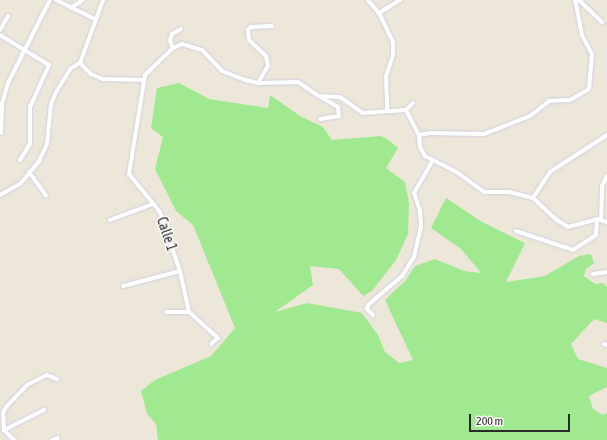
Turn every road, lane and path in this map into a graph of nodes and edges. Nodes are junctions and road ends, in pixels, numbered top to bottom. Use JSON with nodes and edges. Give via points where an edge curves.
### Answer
{"nodes":[{"id":1,"x":50,"y":0,"type":"edge"},
{"id":2,"x":56,"y":0,"type":"edge"},
{"id":3,"x":83,"y":0,"type":"edge"},
{"id":4,"x":103,"y":0,"type":"edge"},
{"id":5,"x":368,"y":0,"type":"edge"},
{"id":6,"x":400,"y":0,"type":"edge"},
{"id":7,"x":575,"y":0,"type":"edge"},
{"id":8,"x":580,"y":0,"type":"edge"},
{"id":9,"x":71,"y":8,"type":"junction"},
{"id":10,"x":379,"y":13,"type":"junction"},
{"id":11,"x":8,"y":16,"type":"dead end"},
{"id":12,"x":95,"y":18,"type":"junction"},
{"id":13,"x":602,"y":22,"type":"dead end"},
{"id":14,"x":272,"y":26,"type":"dead end"},
{"id":15,"x":181,"y":29,"type":"dead end"},
{"id":16,"x":0,"y":30,"type":"edge"},
{"id":17,"x":0,"y":35,"type":"edge"},
{"id":18,"x":173,"y":48,"type":"junction"},
{"id":19,"x":24,"y":50,"type":"junction"},
{"id":20,"x":80,"y":63,"type":"junction"},
{"id":21,"x":144,"y":80,"type":"junction"},
{"id":22,"x":258,"y":83,"type":"junction"},
{"id":23,"x":319,"y":96,"type":"junction"},
{"id":24,"x":413,"y":103,"type":"dead end"},
{"id":25,"x":406,"y":110,"type":"junction"},
{"id":26,"x":387,"y":111,"type":"junction"},
{"id":27,"x":320,"y":119,"type":"dead end"},
{"id":28,"x":1,"y":133,"type":"edge"},
{"id":29,"x":419,"y":135,"type":"junction"},
{"id":30,"x":607,"y":135,"type":"edge"},
{"id":31,"x":20,"y":160,"type":"dead end"},
{"id":32,"x":432,"y":160,"type":"junction"},
{"id":33,"x":30,"y":172,"type":"junction"},
{"id":34,"x":607,"y":176,"type":"edge"},
{"id":35,"x":0,"y":195,"type":"edge"},
{"id":36,"x":46,"y":195,"type":"dead end"},
{"id":37,"x":533,"y":198,"type":"junction"},
{"id":38,"x":153,"y":204,"type":"junction"},
{"id":39,"x":599,"y":219,"type":"junction"},
{"id":40,"x":110,"y":220,"type":"dead end"},
{"id":41,"x":607,"y":222,"type":"edge"},
{"id":42,"x":516,"y":231,"type":"dead end"},
{"id":43,"x":180,"y":271,"type":"junction"},
{"id":44,"x":607,"y":272,"type":"edge"},
{"id":45,"x":593,"y":274,"type":"dead end"},
{"id":46,"x":123,"y":286,"type":"dead end"},
{"id":47,"x":166,"y":312,"type":"dead end"},
{"id":48,"x":189,"y":312,"type":"junction"},
{"id":49,"x":373,"y":314,"type":"dead end"},
{"id":50,"x":211,"y":344,"type":"dead end"},
{"id":51,"x":57,"y":379,"type":"dead end"},
{"id":52,"x":44,"y":410,"type":"dead end"},
{"id":53,"x":4,"y":430,"type":"junction"},
{"id":54,"x":58,"y":438,"type":"dead end"},
{"id":55,"x":14,"y":440,"type":"edge"},
{"id":56,"x":52,"y":440,"type":"edge"}],
"edges":[{"from":1,"to":19,"type":"street"},
{"from":2,"to":9,"type":"street"},
{"from":3,"to":9,"type":"street"},
{"from":4,"to":12,"type":"street"},
{"from":5,"to":10,"type":"street"},
{"from":6,"to":10,"type":"street"},
{"from":7,"to":29,"type":"street","via":[[582,35],[592,54],[589,89],[570,100],[549,101],[530,116],[484,134]]},
{"from":8,"to":13,"type":"street"},
{"from":9,"to":12,"type":"street"},
{"from":10,"to":26,"type":"street","via":[[393,42],[386,76]]},
{"from":11,"to":16,"type":"street"},
{"from":12,"to":20,"type":"street"},
{"from":14,"to":22,"type":"street","via":[[251,27],[248,30],[249,40],[266,56],[268,66]]},
{"from":15,"to":18,"type":"street","via":[[172,34],[170,41]]},
{"from":17,"to":19,"type":"street"},
{"from":18,"to":21,"type":"street","via":[[149,70]]},
{"from":18,"to":22,"type":"street","via":[[191,44],[210,57],[222,71]]},
{"from":19,"to":28,"type":"street","via":[[8,83],[2,104]]},
{"from":19,"to":31,"type":"street","via":[[49,65],[30,107],[30,144]]},
{"from":20,"to":21,"type":"street","via":[[91,74],[103,79]]},
{"from":20,"to":33,"type":"street","via":[[71,68],[56,92],[51,104],[47,144]]},
{"from":21,"to":38,"type":"street","name":"Calle 1","via":[[129,174]]},
{"from":22,"to":23,"type":"street","via":[[298,82]]},
{"from":23,"to":26,"type":"street","via":[[340,97],[362,113]]},
{"from":23,"to":27,"type":"street","via":[[338,107],[339,116]]},
{"from":24,"to":25,"type":"street"},
{"from":25,"to":26,"type":"street"},
{"from":25,"to":29,"type":"street"},
{"from":29,"to":32,"type":"street","via":[[420,147],[425,156]]},
{"from":30,"to":37,"type":"street","via":[[550,172]]},
{"from":32,"to":37,"type":"street","via":[[458,173],[484,192],[509,192]]},
{"from":32,"to":49,"type":"street","via":[[414,193],[420,211],[421,226],[414,257],[402,276],[368,305],[367,309]]},
{"from":33,"to":35,"type":"street","via":[[20,184]]},
{"from":33,"to":36,"type":"street"},
{"from":34,"to":39,"type":"street","via":[[602,186]]},
{"from":37,"to":39,"type":"street","via":[[557,220],[568,226]]},
{"from":38,"to":40,"type":"street"},
{"from":38,"to":43,"type":"street","name":"Calle 1","via":[[160,212]]},
{"from":39,"to":41,"type":"street"},
{"from":39,"to":42,"type":"street","via":[[596,235],[573,250]]},
{"from":43,"to":46,"type":"street"},
{"from":43,"to":48,"type":"street","name":"Calle 1"},
{"from":44,"to":45,"type":"street"},
{"from":47,"to":48,"type":"street"},
{"from":48,"to":50,"type":"street","via":[[218,338]]},
{"from":51,"to":53,"type":"street","via":[[47,375],[22,388],[3,413]]},
{"from":52,"to":53,"type":"street"},
{"from":53,"to":55,"type":"street"},
{"from":54,"to":56,"type":"street"}]}
